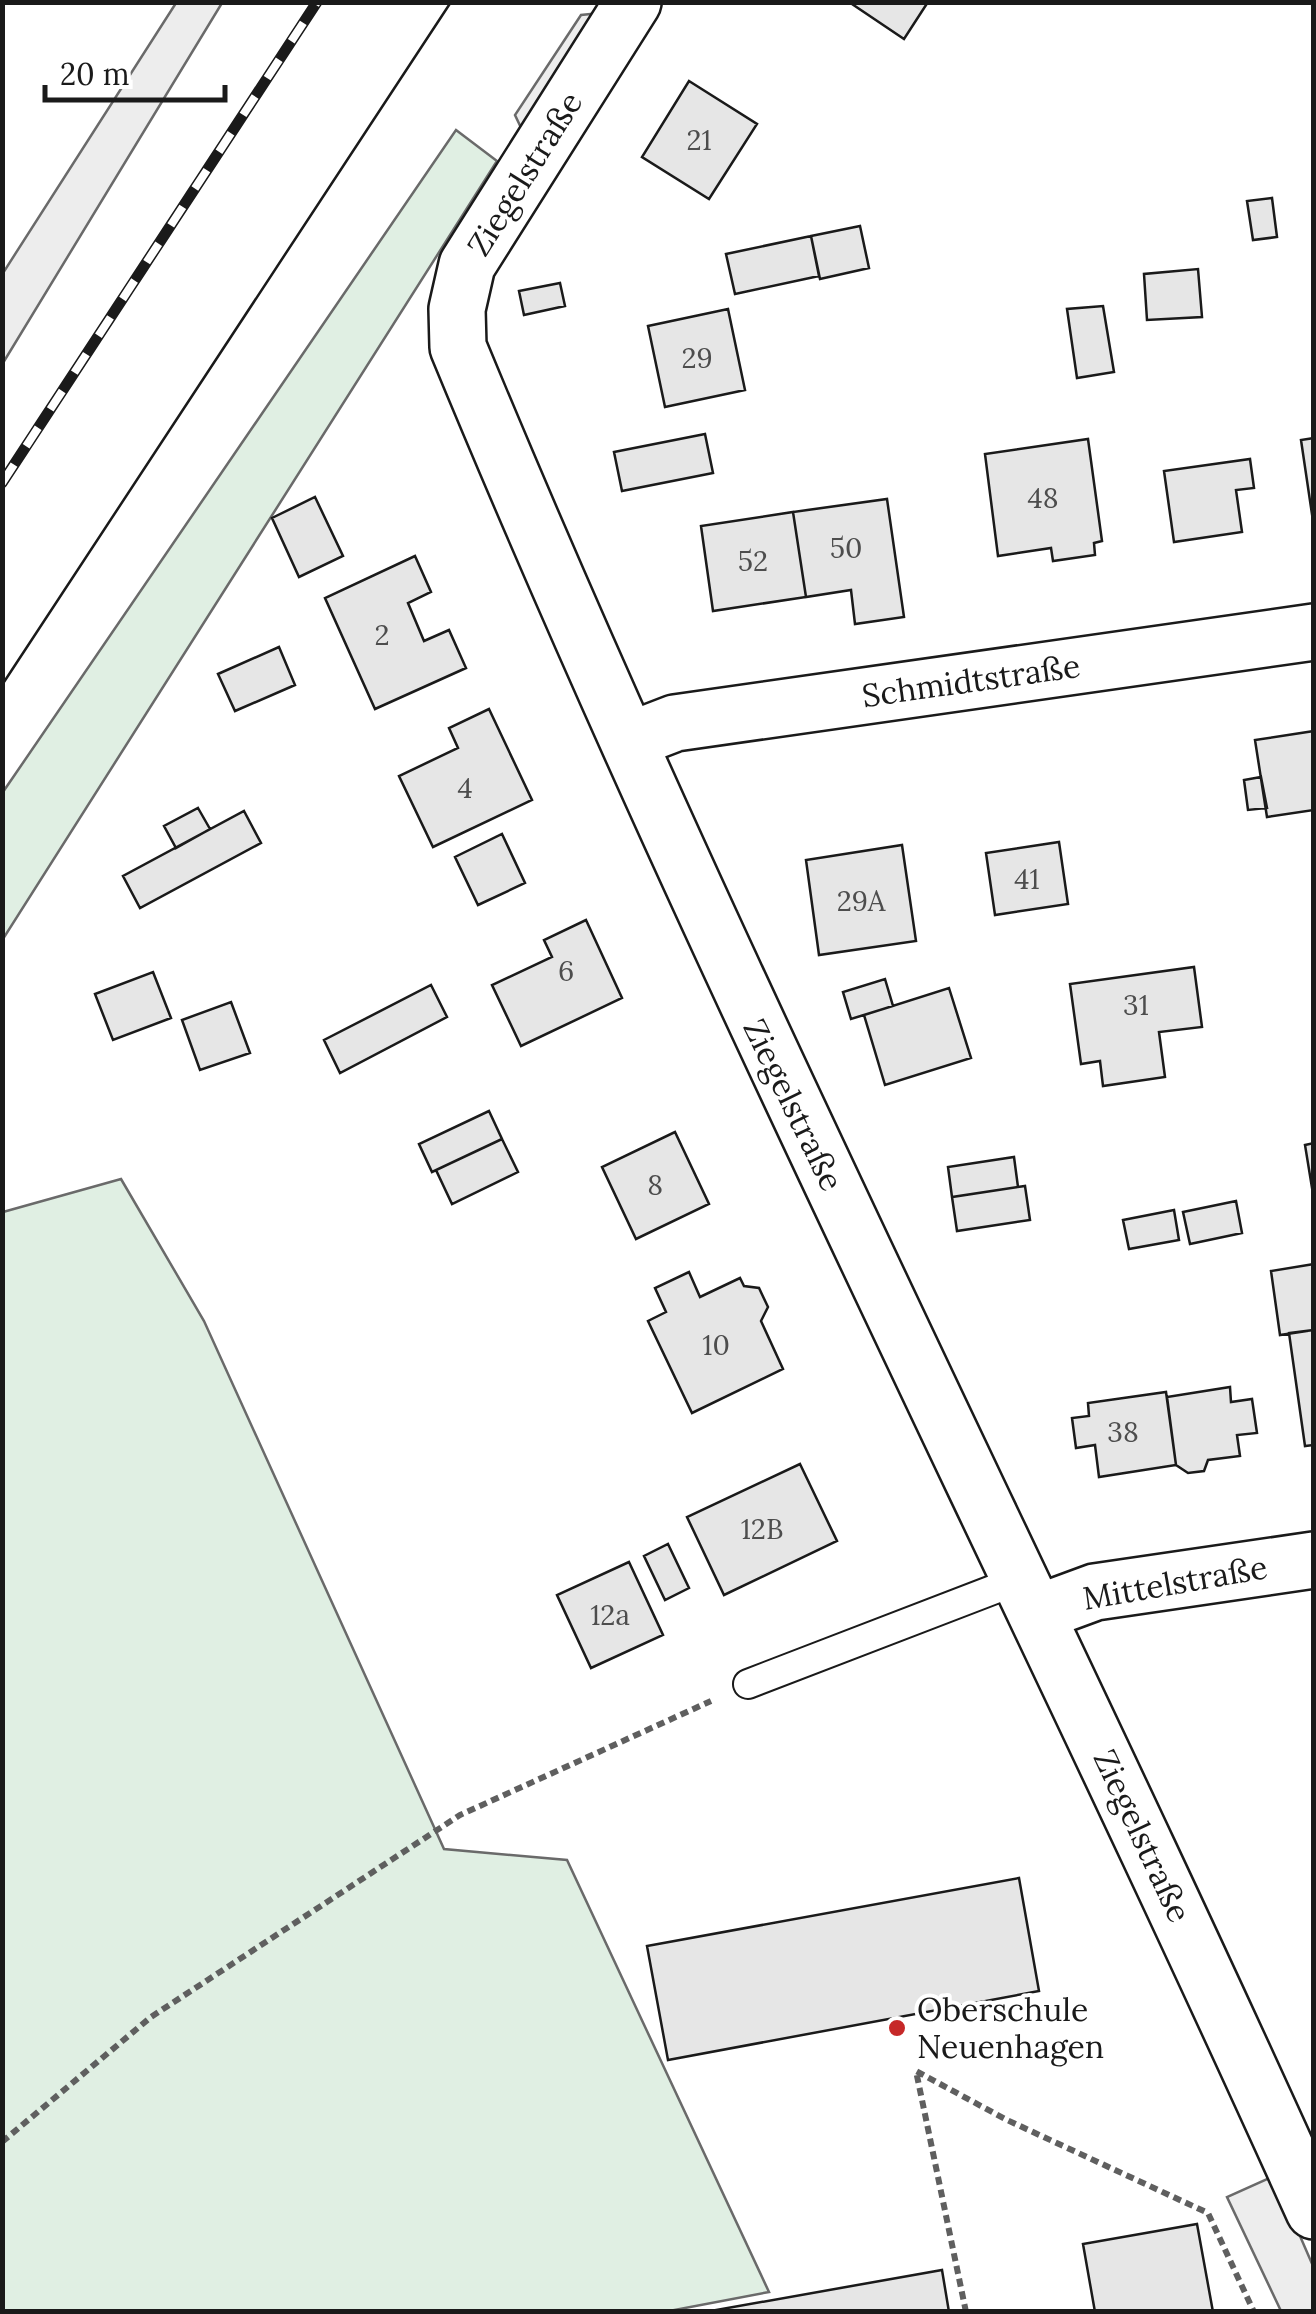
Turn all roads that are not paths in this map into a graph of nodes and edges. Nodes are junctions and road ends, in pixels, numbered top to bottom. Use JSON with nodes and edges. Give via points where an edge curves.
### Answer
{"nodes":[{"id":1,"x":633,"y":2,"type":"edge"},
{"id":2,"x":1314,"y":632,"type":"edge"},
{"id":3,"x":631,"y":740,"type":"junction"},
{"id":4,"x":1314,"y":1560,"type":"edge"},
{"id":5,"x":1029,"y":1596,"type":"junction"},
{"id":6,"x":748,"y":1684,"type":"road end"},
{"id":7,"x":1314,"y":2211,"type":"edge"}],
"edges":[{"from":1,"to":3,"type":"street","name":"Ziegelstraße","via":[[467,265],[457,310],[458,347]]},
{"from":2,"to":3,"type":"street","name":"Schmidtstraße","via":[[675,724]]},
{"from":3,"to":5,"type":"street","name":"Ziegelstraße","via":[[746,1006]]},
{"from":4,"to":5,"type":"street","name":"Mittelstraße"},
{"from":5,"to":6,"type":"lane"},
{"from":5,"to":7,"type":"street","name":"Ziegelstraße"}]}
